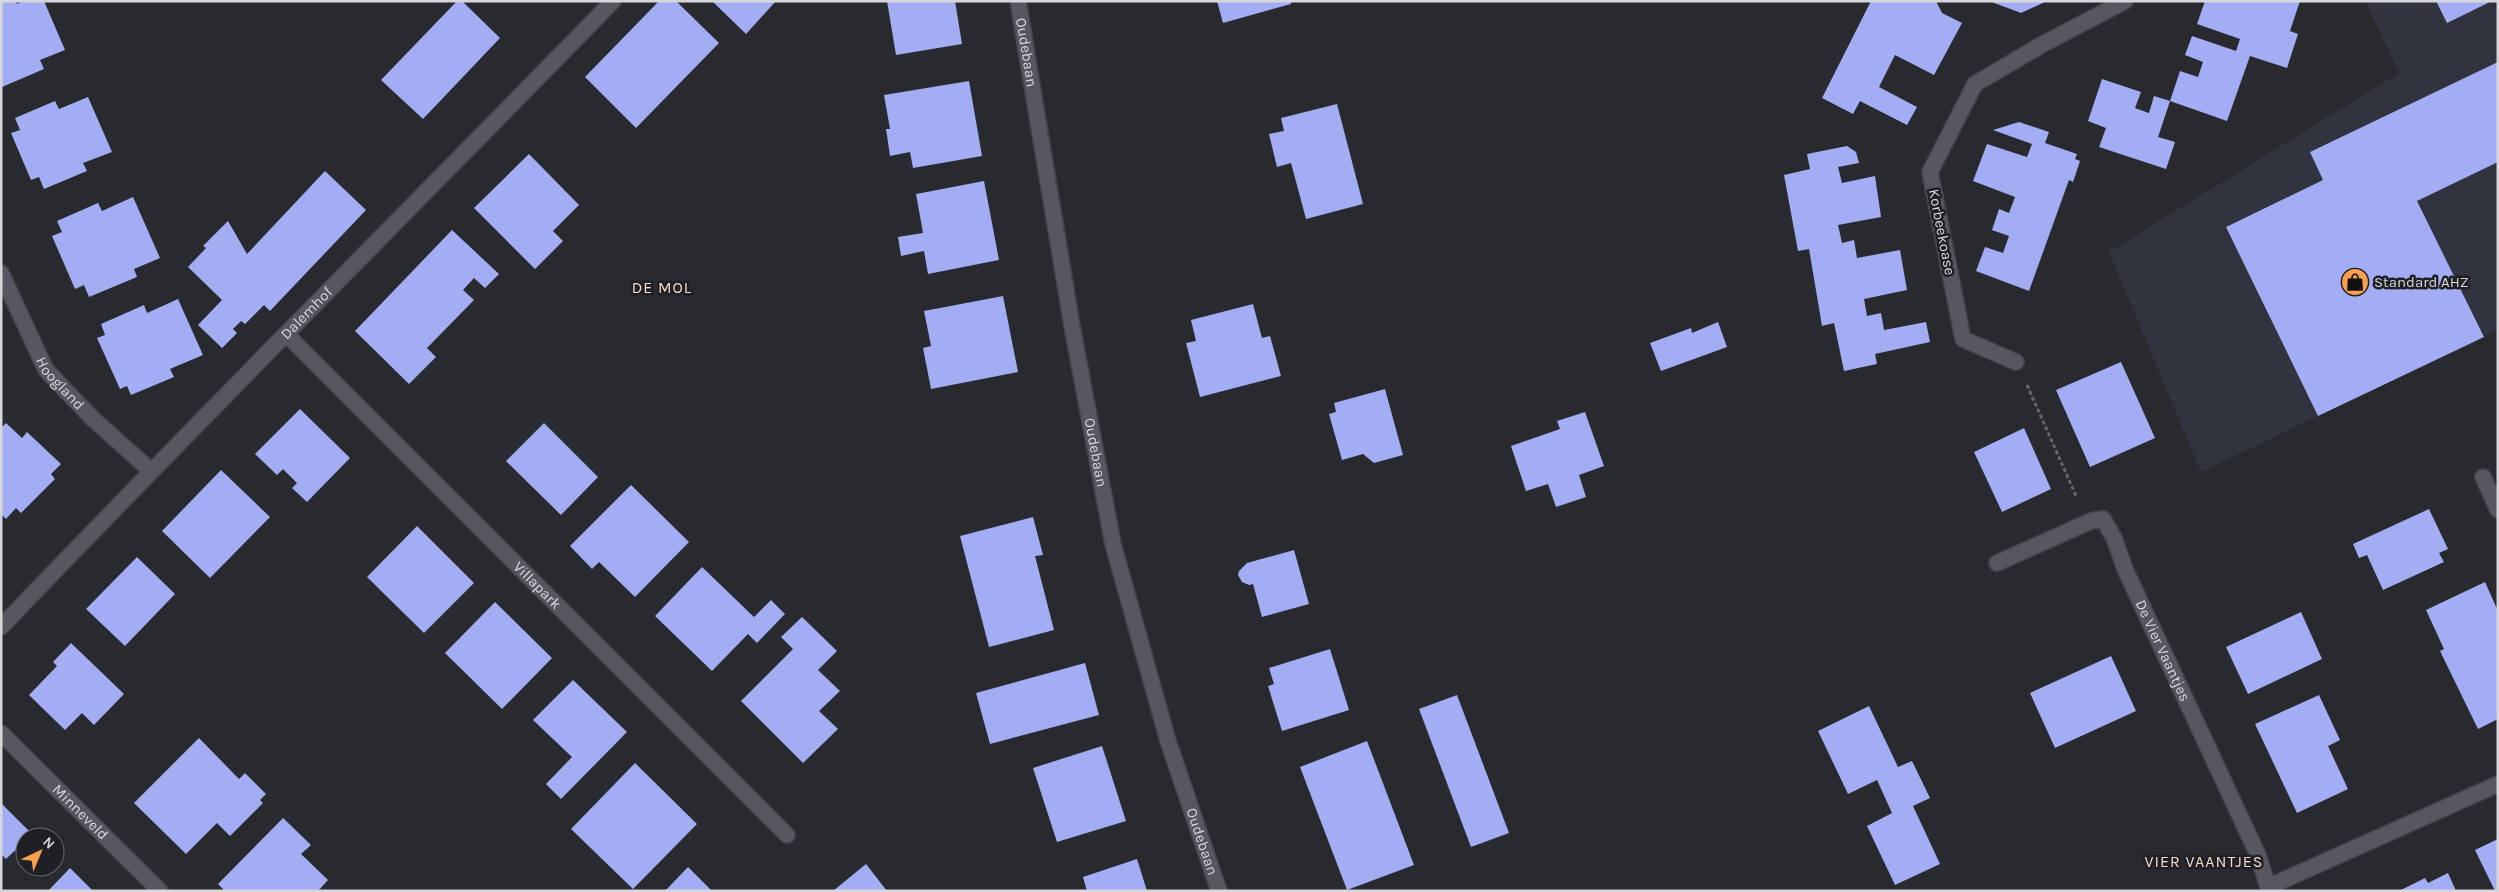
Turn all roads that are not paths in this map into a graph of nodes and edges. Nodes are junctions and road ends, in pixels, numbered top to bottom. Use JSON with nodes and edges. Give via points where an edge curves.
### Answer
{"nodes":[{"id":1,"x":613,"y":1,"type":"edge"},
{"id":2,"x":1018,"y":1,"type":"edge"},
{"id":3,"x":2125,"y":1,"type":"edge"},
{"id":4,"x":1,"y":273,"type":"edge"},
{"id":5,"x":287,"y":335,"type":"junction"},
{"id":6,"x":2016,"y":362,"type":"road end"},
{"id":7,"x":150,"y":470,"type":"junction"},
{"id":8,"x":2482,"y":477,"type":"dead end"},
{"id":9,"x":2498,"y":510,"type":"edge"},
{"id":10,"x":1997,"y":563,"type":"dead end"},
{"id":11,"x":1,"y":627,"type":"edge"},
{"id":12,"x":1,"y":733,"type":"edge"},
{"id":13,"x":2498,"y":784,"type":"edge"},
{"id":14,"x":786,"y":835,"type":"dead end"},
{"id":15,"x":2267,"y":889,"type":"edge"},
{"id":16,"x":160,"y":891,"type":"edge"},
{"id":17,"x":1219,"y":891,"type":"edge"}],
"edges":[{"from":1,"to":5,"type":"street","name":"Dalemhof"},
{"from":2,"to":17,"type":"street","name":"Oudebaan","via":[[1072,326],[1113,544],[1168,741]]},
{"from":3,"to":6,"type":"street","name":"Korbeekoase","via":[[1975,84],[1930,172],[1963,339]]},
{"from":4,"to":7,"type":"street","name":"Hoogland","via":[[46,370],[92,418]]},
{"from":5,"to":7,"type":"street","name":"Dalemhof"},
{"from":5,"to":14,"type":"street","name":"Villapark"},
{"from":7,"to":11,"type":"street","name":"Dalemhof"},
{"from":8,"to":9,"type":"street"},
{"from":10,"to":15,"type":"street","name":"De Vier Vaantjes","via":[[2091,521],[2103,519],[2258,855]]},
{"from":12,"to":16,"type":"street","name":"Minneveld"},
{"from":13,"to":15,"type":"street","name":"De Vier Vaantjes"}]}
